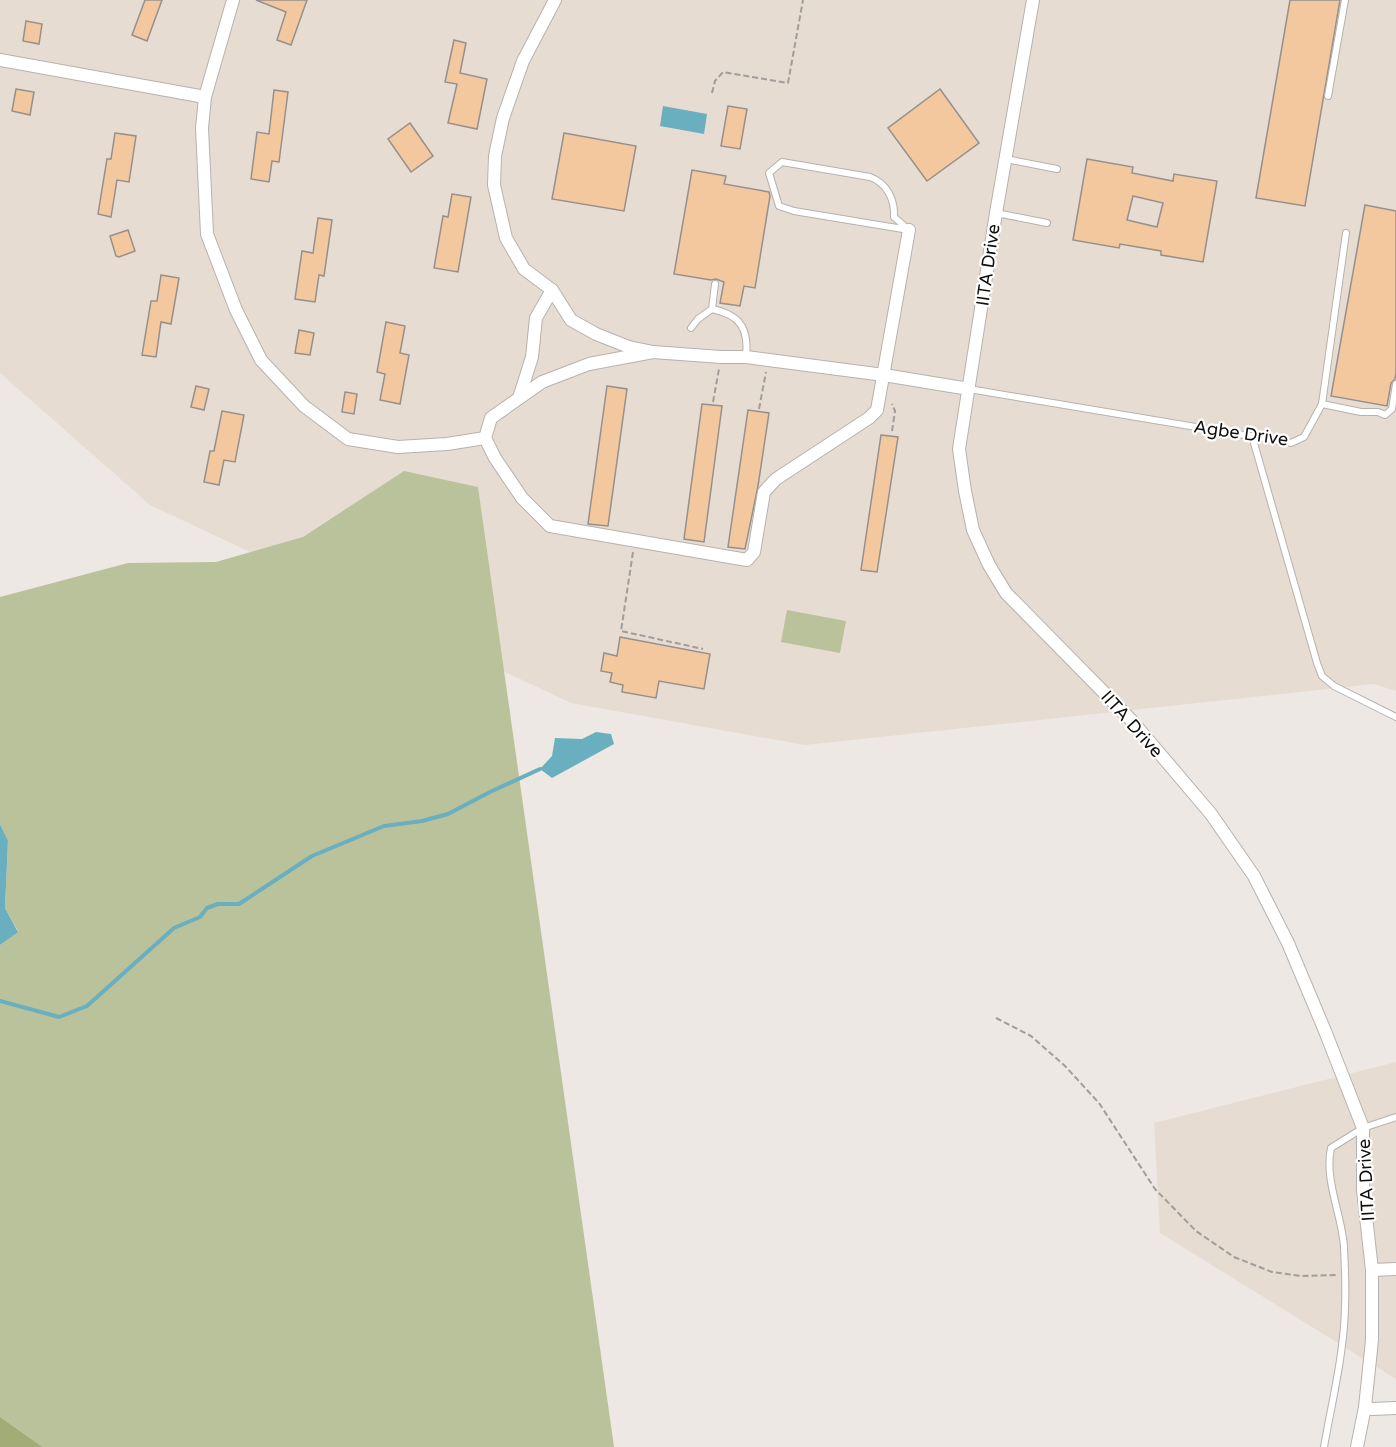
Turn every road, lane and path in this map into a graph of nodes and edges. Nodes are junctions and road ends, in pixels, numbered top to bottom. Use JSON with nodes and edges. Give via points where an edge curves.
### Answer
{"nodes":[{"id":1,"x":233,"y":0,"type":"edge"},
{"id":2,"x":555,"y":0,"type":"edge"},
{"id":3,"x":803,"y":0,"type":"edge"},
{"id":4,"x":1033,"y":0,"type":"edge"},
{"id":5,"x":1345,"y":0,"type":"edge"},
{"id":6,"x":0,"y":60,"type":"edge"},
{"id":7,"x":712,"y":93,"type":"dead end"},
{"id":8,"x":1328,"y":96,"type":"dead end"},
{"id":9,"x":205,"y":97,"type":"junction"},
{"id":10,"x":1006,"y":159,"type":"junction"},
{"id":11,"x":1057,"y":169,"type":"dead end"},
{"id":12,"x":996,"y":213,"type":"junction"},
{"id":13,"x":1047,"y":223,"type":"dead end"},
{"id":14,"x":909,"y":230,"type":"junction"},
{"id":15,"x":1346,"y":233,"type":"dead end"},
{"id":16,"x":715,"y":284,"type":"dead end"},
{"id":17,"x":552,"y":290,"type":"junction"},
{"id":18,"x":712,"y":309,"type":"junction"},
{"id":19,"x":691,"y":328,"type":"dead end"},
{"id":20,"x":653,"y":352,"type":"junction"},
{"id":21,"x":721,"y":357,"type":"junction"},
{"id":22,"x":746,"y":357,"type":"junction"},
{"id":23,"x":768,"y":361,"type":"junction"},
{"id":24,"x":884,"y":375,"type":"junction"},
{"id":25,"x":1396,"y":384,"type":"edge"},
{"id":26,"x":969,"y":389,"type":"junction"},
{"id":27,"x":880,"y":395,"type":"junction"},
{"id":28,"x":519,"y":398,"type":"junction"},
{"id":29,"x":713,"y":402,"type":"dead end"},
{"id":30,"x":1322,"y":404,"type":"junction"},
{"id":31,"x":759,"y":410,"type":"dead end"},
{"id":32,"x":892,"y":432,"type":"dead end"},
{"id":33,"x":1252,"y":436,"type":"junction"},
{"id":34,"x":485,"y":438,"type":"junction"},
{"id":35,"x":634,"y":541,"type":"junction"},
{"id":36,"x":704,"y":649,"type":"dead end"},
{"id":37,"x":1396,"y":717,"type":"edge"},
{"id":38,"x":996,"y":1018,"type":"dead end"},
{"id":39,"x":1396,"y":1117,"type":"edge"},
{"id":40,"x":1363,"y":1128,"type":"junction"},
{"id":41,"x":1396,"y":1269,"type":"edge"},
{"id":42,"x":1372,"y":1270,"type":"junction"},
{"id":43,"x":1345,"y":1275,"type":"junction"},
{"id":44,"x":1365,"y":1407,"type":"junction"},
{"id":45,"x":1396,"y":1408,"type":"edge"},
{"id":46,"x":1324,"y":1447,"type":"edge"},
{"id":47,"x":1356,"y":1447,"type":"edge"}],
"edges":[{"from":1,"to":9,"type":"street"},
{"from":2,"to":17,"type":"street","via":[[523,61],[503,118],[494,185],[506,238],[524,269]]},
{"from":3,"to":7,"type":"path","via":[[788,83],[723,72]]},
{"from":4,"to":10,"type":"street","name":"IITA Drive"},
{"from":5,"to":8,"type":"lane"},
{"from":6,"to":9,"type":"street"},
{"from":9,"to":34,"type":"street","via":[[202,128],[207,234],[236,310],[261,360],[304,406],[348,439],[398,447]]},
{"from":10,"to":11,"type":"lane"},
{"from":10,"to":12,"type":"street","name":"IITA Drive"},
{"from":12,"to":13,"type":"lane"},
{"from":12,"to":26,"type":"street","name":"IITA Drive"},
{"from":14,"to":14,"type":"lane","via":[[894,218],[891,195],[878,180],[782,162],[769,172],[779,206]]},
{"from":14,"to":24,"type":"street"},
{"from":15,"to":30,"type":"lane","name":"Agbe Drive"},
{"from":16,"to":18,"type":"lane"},
{"from":17,"to":20,"type":"street","via":[[571,320],[629,347]]},
{"from":17,"to":28,"type":"street","via":[[536,318],[532,357]]},
{"from":18,"to":19,"type":"lane"},
{"from":18,"to":22,"type":"lane","via":[[723,311],[744,328]]},
{"from":20,"to":21,"type":"street"},
{"from":20,"to":28,"type":"street","via":[[589,364],[542,382]]},
{"from":21,"to":22,"type":"street"},
{"from":21,"to":29,"type":"path"},
{"from":22,"to":23,"type":"street"},
{"from":23,"to":24,"type":"street"},
{"from":23,"to":31,"type":"path"},
{"from":24,"to":26,"type":"street"},
{"from":24,"to":27,"type":"street"},
{"from":25,"to":30,"type":"lane","via":[[1392,409],[1384,415]]},
{"from":26,"to":33,"type":"lane","name":"Agbe Drive"},
{"from":26,"to":40,"type":"street","name":"IITA Drive","via":[[959,449],[973,530],[989,566],[1006,593],[1132,721],[1211,814],[1254,876],[1288,942]]},
{"from":27,"to":32,"type":"path","via":[[894,407]]},
{"from":27,"to":35,"type":"street","via":[[877,410],[868,418],[776,479],[764,492],[754,552],[747,560]]},
{"from":28,"to":34,"type":"street","via":[[491,418]]},
{"from":30,"to":33,"type":"lane","name":"Agbe Drive","via":[[1304,437],[1291,442]]},
{"from":33,"to":37,"type":"lane","via":[[1322,676],[1334,687]]},
{"from":34,"to":35,"type":"street","via":[[522,498],[550,526]]},
{"from":35,"to":36,"type":"path","via":[[621,631]]},
{"from":38,"to":43,"type":"path","via":[[1030,1036],[1065,1066],[1098,1103],[1155,1189],[1196,1231],[1234,1257],[1272,1272]]},
{"from":39,"to":40,"type":"lane"},
{"from":40,"to":42,"type":"street","name":"IITA Drive","via":[[1363,1190]]},
{"from":40,"to":43,"type":"lane","via":[[1337,1142],[1329,1158],[1344,1244]]},
{"from":41,"to":42,"type":"street"},
{"from":42,"to":44,"type":"street","name":"IITA Drive","via":[[1372,1340]]},
{"from":43,"to":46,"type":"lane","via":[[1340,1354]]},
{"from":44,"to":45,"type":"street"},
{"from":44,"to":47,"type":"street","name":"IITA Drive"}]}
